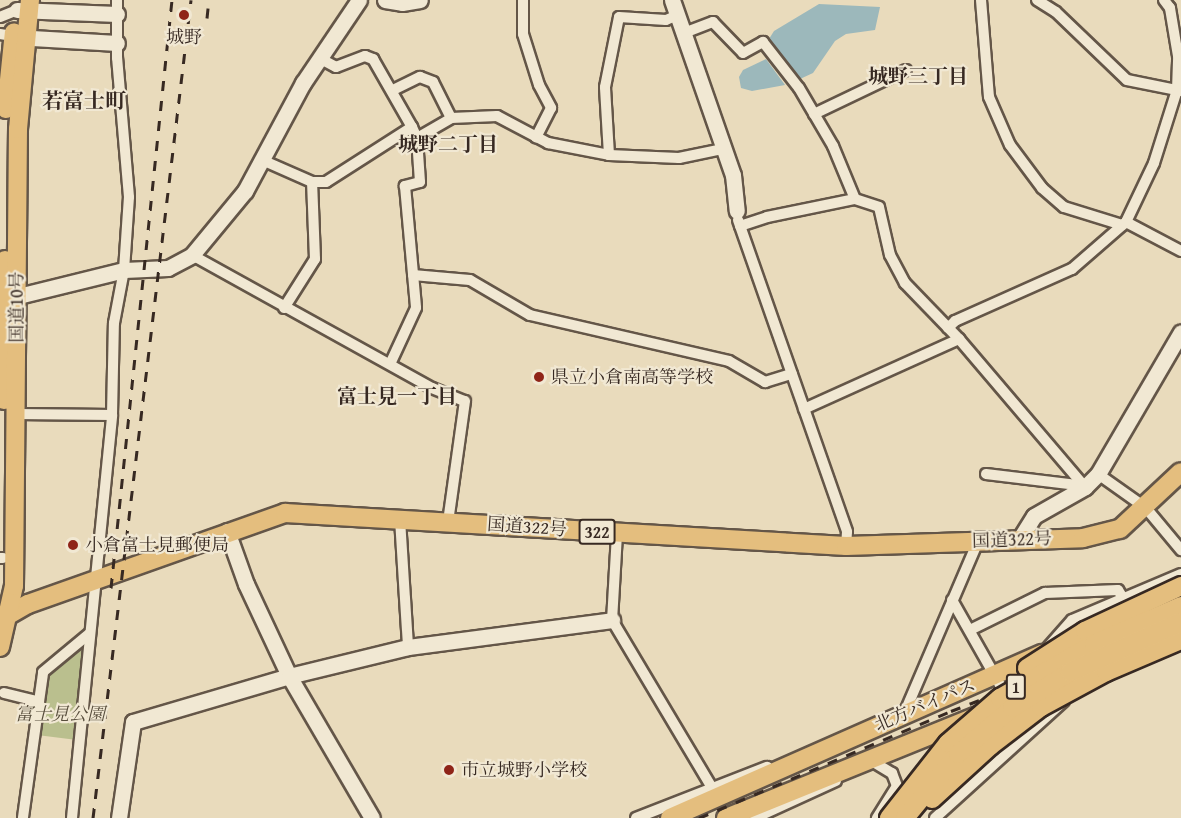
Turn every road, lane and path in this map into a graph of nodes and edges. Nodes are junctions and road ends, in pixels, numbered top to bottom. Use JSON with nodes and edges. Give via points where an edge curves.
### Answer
{"nodes":[{"id":1,"x":359,"y":0,"type":"edge"},
{"id":2,"x":385,"y":0,"type":"edge"},
{"id":3,"x":420,"y":0,"type":"edge"},
{"id":4,"x":523,"y":0,"type":"edge"},
{"id":5,"x":672,"y":0,"type":"edge"},
{"id":6,"x":981,"y":0,"type":"edge"},
{"id":7,"x":1037,"y":0,"type":"edge"},
{"id":8,"x":1164,"y":0,"type":"edge"},
{"id":9,"x":19,"y":7,"type":"edge"},
{"id":10,"x":117,"y":7,"type":"edge"},
{"id":11,"x":678,"y":15,"type":"junction"},
{"id":12,"x":684,"y":33,"type":"junction"},
{"id":13,"x":13,"y":36,"type":"edge"},
{"id":14,"x":117,"y":43,"type":"junction"},
{"id":15,"x":1180,"y":56,"type":"edge"},
{"id":16,"x":321,"y":59,"type":"junction"},
{"id":17,"x":906,"y":70,"type":"dead end"},
{"id":18,"x":393,"y":90,"type":"junction"},
{"id":19,"x":1179,"y":91,"type":"edge"},
{"id":20,"x":814,"y":114,"type":"junction"},
{"id":21,"x":451,"y":118,"type":"junction"},
{"id":22,"x":415,"y":133,"type":"junction"},
{"id":23,"x":536,"y":137,"type":"junction"},
{"id":24,"x":723,"y":149,"type":"junction"},
{"id":25,"x":609,"y":155,"type":"junction"},
{"id":26,"x":262,"y":160,"type":"junction"},
{"id":27,"x":312,"y":182,"type":"junction"},
{"id":28,"x":855,"y":199,"type":"junction"},
{"id":29,"x":739,"y":219,"type":"junction"},
{"id":30,"x":1124,"y":224,"type":"junction"},
{"id":31,"x":1181,"y":250,"type":"edge"},
{"id":32,"x":192,"y":255,"type":"junction"},
{"id":33,"x":124,"y":270,"type":"junction"},
{"id":34,"x":412,"y":275,"type":"junction"},
{"id":35,"x":7,"y":298,"type":"edge"},
{"id":36,"x":284,"y":308,"type":"junction"},
{"id":37,"x":948,"y":327,"type":"junction"},
{"id":38,"x":1181,"y":333,"type":"edge"},
{"id":39,"x":959,"y":339,"type":"junction"},
{"id":40,"x":391,"y":362,"type":"junction"},
{"id":41,"x":2,"y":370,"type":"edge"},
{"id":42,"x":792,"y":374,"type":"junction"},
{"id":43,"x":804,"y":409,"type":"junction"},
{"id":44,"x":16,"y":414,"type":"junction"},
{"id":45,"x":112,"y":415,"type":"junction"},
{"id":46,"x":1181,"y":472,"type":"edge"},
{"id":47,"x":986,"y":474,"type":"dead end"},
{"id":48,"x":1098,"y":474,"type":"junction"},
{"id":49,"x":1085,"y":486,"type":"junction"},
{"id":50,"x":1146,"y":508,"type":"junction"},
{"id":51,"x":400,"y":519,"type":"junction"},
{"id":52,"x":448,"y":522,"type":"junction"},
{"id":53,"x":227,"y":531,"type":"junction"},
{"id":54,"x":617,"y":534,"type":"junction"},
{"id":55,"x":1018,"y":540,"type":"junction"},
{"id":56,"x":978,"y":541,"type":"junction"},
{"id":57,"x":846,"y":546,"type":"junction"},
{"id":58,"x":1181,"y":550,"type":"edge"},
{"id":59,"x":1,"y":558,"type":"edge"},
{"id":60,"x":1181,"y":574,"type":"edge"},
{"id":61,"x":95,"y":580,"type":"junction"},
{"id":62,"x":1181,"y":586,"type":"edge"},
{"id":63,"x":1181,"y":596,"type":"edge"},
{"id":64,"x":1123,"y":598,"type":"junction"},
{"id":65,"x":952,"y":600,"type":"junction"},
{"id":66,"x":1181,"y":606,"type":"edge"},
{"id":67,"x":3,"y":617,"type":"edge"},
{"id":68,"x":612,"y":620,"type":"junction"},
{"id":69,"x":1181,"y":622,"type":"edge"},
{"id":70,"x":970,"y":630,"type":"junction"},
{"id":71,"x":1181,"y":631,"type":"edge"},
{"id":72,"x":90,"y":633,"type":"junction"},
{"id":73,"x":1181,"y":640,"type":"edge"},
{"id":74,"x":0,"y":646,"type":"edge"},
{"id":75,"x":408,"y":647,"type":"junction"},
{"id":76,"x":1041,"y":654,"type":"junction"},
{"id":77,"x":1098,"y":667,"type":"junction"},
{"id":78,"x":289,"y":676,"type":"junction"},
{"id":79,"x":994,"y":676,"type":"junction"},
{"id":80,"x":4,"y":693,"type":"dead end"},
{"id":81,"x":39,"y":702,"type":"junction"},
{"id":82,"x":1010,"y":702,"type":"junction"},
{"id":83,"x":903,"y":714,"type":"junction"},
{"id":84,"x":855,"y":735,"type":"junction"},
{"id":85,"x":1030,"y":735,"type":"junction"},
{"id":86,"x":872,"y":759,"type":"junction"},
{"id":87,"x":711,"y":786,"type":"junction"},
{"id":88,"x":900,"y":800,"type":"junction"},
{"id":89,"x":23,"y":818,"type":"edge"},
{"id":90,"x":72,"y":818,"type":"edge"},
{"id":91,"x":119,"y":818,"type":"edge"},
{"id":92,"x":372,"y":818,"type":"edge"},
{"id":93,"x":636,"y":818,"type":"edge"},
{"id":94,"x":670,"y":818,"type":"edge"},
{"id":95,"x":726,"y":818,"type":"edge"},
{"id":96,"x":755,"y":818,"type":"edge"},
{"id":97,"x":877,"y":818,"type":"edge"},
{"id":98,"x":889,"y":818,"type":"edge"},
{"id":99,"x":905,"y":818,"type":"edge"},
{"id":100,"x":915,"y":818,"type":"edge"},
{"id":101,"x":935,"y":818,"type":"edge"}],
"edges":[{"from":1,"to":16,"type":"street"},
{"from":2,"to":3,"type":"street"},
{"from":4,"to":23,"type":"street","via":[[523,34],[539,85],[551,108]]},
{"from":5,"to":11,"type":"street"},
{"from":6,"to":30,"type":"street","via":[[989,97],[1010,145],[1042,188],[1064,207]]},
{"from":7,"to":19,"type":"street","via":[[1056,12],[1127,80]]},
{"from":8,"to":15,"type":"street","via":[[1170,8]]},
{"from":9,"to":10,"type":"street"},
{"from":9,"to":13,"type":"highway","name":"国道10号"},
{"from":10,"to":14,"type":"street"},
{"from":11,"to":12,"type":"street"},
{"from":11,"to":25,"type":"street","via":[[666,20],[619,17],[605,87]]},
{"from":12,"to":20,"type":"street","via":[[713,22],[743,53],[763,42]]},
{"from":12,"to":24,"type":"street"},
{"from":13,"to":14,"type":"street"},
{"from":13,"to":35,"type":"highway","name":"国道10号","via":[[6,104]]},
{"from":14,"to":33,"type":"street","via":[[129,197]]},
{"from":15,"to":19,"type":"street"},
{"from":16,"to":18,"type":"street","via":[[336,67],[370,57]]},
{"from":16,"to":26,"type":"street","via":[[303,83]]},
{"from":17,"to":20,"type":"street"},
{"from":18,"to":21,"type":"street","via":[[420,77],[433,82]]},
{"from":18,"to":22,"type":"street"},
{"from":19,"to":30,"type":"street","via":[[1154,163]]},
{"from":20,"to":28,"type":"street","via":[[833,146]]},
{"from":21,"to":22,"type":"street"},
{"from":21,"to":23,"type":"street","via":[[497,116]]},
{"from":22,"to":27,"type":"street","via":[[326,182]]},
{"from":22,"to":34,"type":"street","via":[[420,182],[405,186]]},
{"from":23,"to":25,"type":"street"},
{"from":24,"to":25,"type":"street","via":[[669,159]]},
{"from":24,"to":29,"type":"street","via":[[735,186]]},
{"from":26,"to":27,"type":"street"},
{"from":26,"to":32,"type":"street","via":[[230,212]]},
{"from":27,"to":36,"type":"street","via":[[315,259]]},
{"from":28,"to":29,"type":"street"},
{"from":28,"to":37,"type":"street","via":[[879,207],[890,255],[905,283]]},
{"from":29,"to":42,"type":"street"},
{"from":30,"to":31,"type":"street"},
{"from":30,"to":37,"type":"street","via":[[1072,269]]},
{"from":32,"to":33,"type":"street","via":[[168,268]]},
{"from":32,"to":36,"type":"street"},
{"from":33,"to":35,"type":"street"},
{"from":33,"to":45,"type":"street","via":[[114,323]]},
{"from":34,"to":40,"type":"street","via":[[416,308]]},
{"from":34,"to":42,"type":"street","via":[[470,280],[530,315],[729,361],[765,382]]},
{"from":35,"to":41,"type":"highway","name":"国道10号"},
{"from":35,"to":44,"type":"highway","name":"国道10号"},
{"from":36,"to":40,"type":"street"},
{"from":37,"to":39,"type":"street"},
{"from":38,"to":48,"type":"street"},
{"from":39,"to":43,"type":"street"},
{"from":39,"to":49,"type":"street"},
{"from":40,"to":52,"type":"street","via":[[432,388],[465,401]]},
{"from":41,"to":59,"type":"highway","name":"国道10号"},
{"from":42,"to":43,"type":"street"},
{"from":43,"to":57,"type":"street","via":[[847,532]]},
{"from":44,"to":45,"type":"street"},
{"from":44,"to":67,"type":"highway","name":"国道10号","via":[[15,586]]},
{"from":45,"to":61,"type":"street"},
{"from":46,"to":50,"type":"highway","name":"国道322号","number":"322"},
{"from":47,"to":49,"type":"street"},
{"from":48,"to":49,"type":"street"},
{"from":48,"to":50,"type":"street"},
{"from":49,"to":55,"type":"street","via":[[1034,516]]},
{"from":50,"to":55,"type":"highway","name":"国道322号","number":"322","via":[[1109,534]]},
{"from":50,"to":58,"type":"street"},
{"from":51,"to":52,"type":"highway","name":"国道322号","number":"322"},
{"from":51,"to":53,"type":"highway","name":"国道322号","number":"322","via":[[285,513]]},
{"from":51,"to":75,"type":"street"},
{"from":52,"to":54,"type":"highway","name":"国道322号","number":"322"},
{"from":53,"to":61,"type":"highway","name":"国道322号","number":"322"},
{"from":53,"to":78,"type":"street","via":[[246,584]]},
{"from":54,"to":57,"type":"highway","name":"国道322号","number":"322"},
{"from":54,"to":68,"type":"street"},
{"from":55,"to":56,"type":"highway","name":"国道322号","number":"322"},
{"from":56,"to":57,"type":"highway","name":"国道322号","number":"322"},
{"from":56,"to":65,"type":"street"},
{"from":59,"to":67,"type":"highway","name":"国道10号"},
{"from":60,"to":64,"type":"street"},
{"from":61,"to":67,"type":"highway","name":"国道322号","number":"322"},
{"from":61,"to":72,"type":"street"},
{"from":62,"to":88,"type":"highway","bridge":true,"via":[[1085,631],[1002,687],[944,739]]},
{"from":63,"to":76,"type":"highway","name":"北方バイパス"},
{"from":64,"to":70,"type":"street","via":[[1118,590],[1045,593]]},
{"from":64,"to":76,"type":"street","via":[[1072,620]]},
{"from":65,"to":70,"type":"street"},
{"from":65,"to":83,"type":"street"},
{"from":66,"to":88,"type":"highway","number":"1","bridge":true,"via":[[1094,644],[1000,698],[948,743]]},
{"from":67,"to":74,"type":"highway"},
{"from":68,"to":75,"type":"street"},
{"from":68,"to":87,"type":"street"},
{"from":69,"to":99,"type":"highway","number":"1","bridge":true,"via":[[1070,672],[1012,708],[958,754]]},
{"from":70,"to":79,"type":"street"},
{"from":71,"to":77,"type":"highway","name":"北方バイパス"},
{"from":72,"to":81,"type":"street","via":[[43,672]]},
{"from":72,"to":90,"type":"street"},
{"from":73,"to":100,"type":"highway","bridge":true,"via":[[1106,672],[1041,707],[960,772]]},
{"from":75,"to":78,"type":"street"},
{"from":76,"to":79,"type":"highway","name":"北方バイパス"},
{"from":77,"to":82,"type":"highway","name":"北方バイパス"},
{"from":77,"to":85,"type":"street"},
{"from":78,"to":91,"type":"street","via":[[133,722]]},
{"from":78,"to":92,"type":"street"},
{"from":79,"to":82,"type":"street"},
{"from":79,"to":83,"type":"highway","name":"北方バイパス"},
{"from":80,"to":81,"type":"street"},
{"from":81,"to":89,"type":"street"},
{"from":82,"to":85,"type":"street"},
{"from":82,"to":86,"type":"highway","name":"北方バイパス"},
{"from":83,"to":84,"type":"highway","name":"北方バイパス"},
{"from":84,"to":87,"type":"street"},
{"from":84,"to":94,"type":"highway","name":"北方バイパス","via":[[782,772]]},
{"from":85,"to":101,"type":"street"},
{"from":86,"to":95,"type":"highway","name":"北方バイパス"},
{"from":86,"to":96,"type":"street","via":[[822,789]]},
{"from":86,"to":97,"type":"street","via":[[892,772],[897,786]]},
{"from":87,"to":93,"type":"street"},
{"from":88,"to":98,"type":"highway","number":"1","bridge":true}]}
